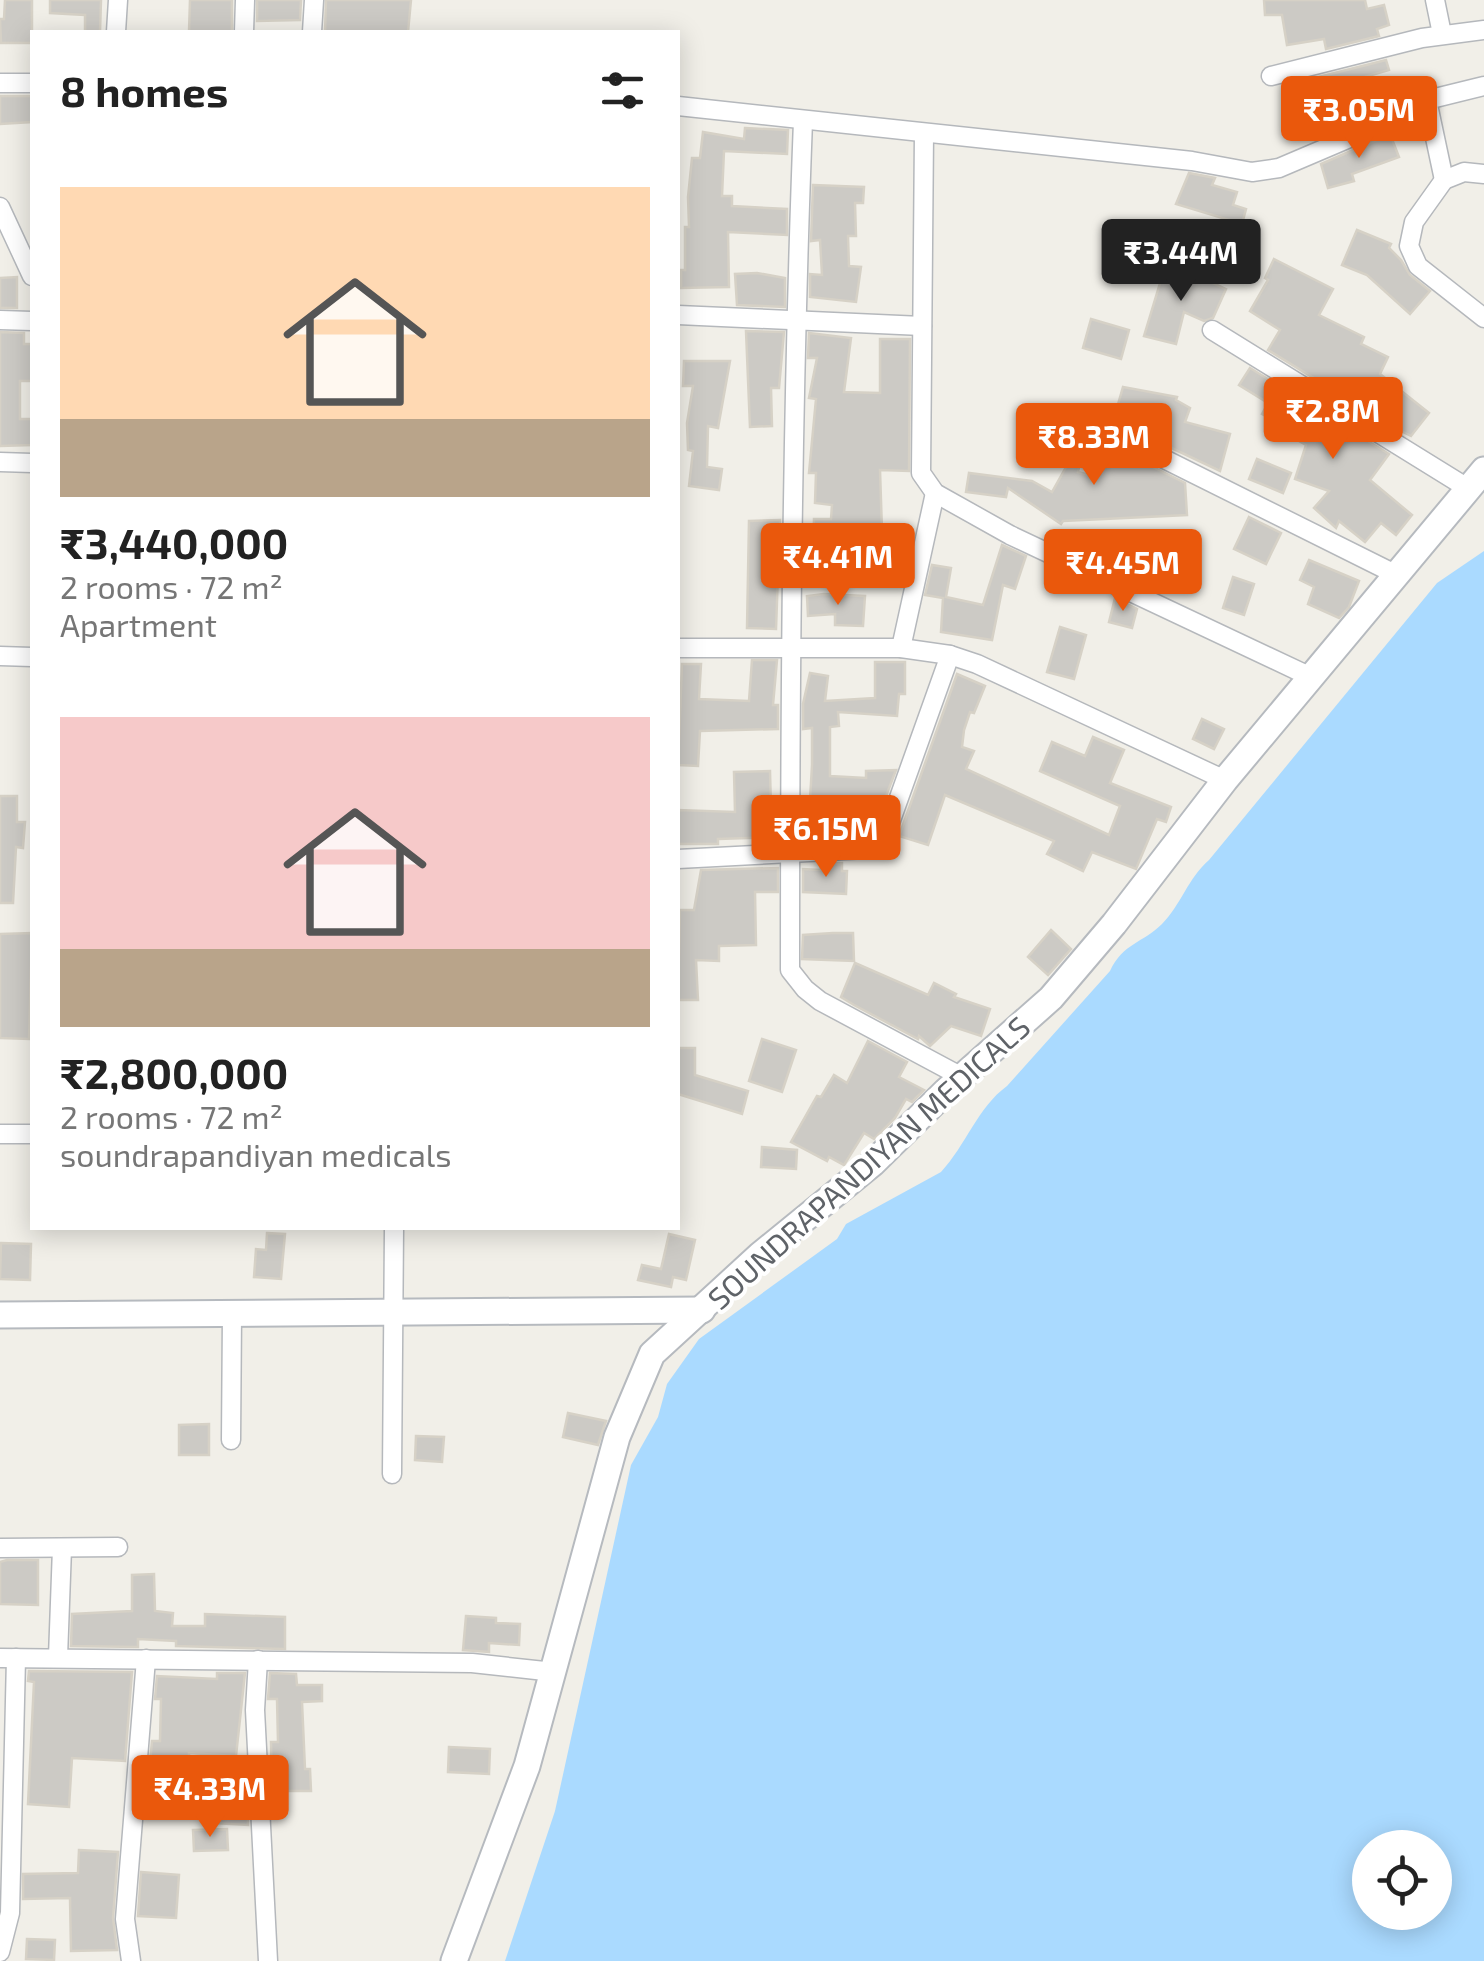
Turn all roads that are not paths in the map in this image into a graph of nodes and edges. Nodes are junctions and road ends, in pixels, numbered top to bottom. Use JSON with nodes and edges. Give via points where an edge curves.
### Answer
{"nodes":[{"id":1,"x":118,"y":0,"type":"edge"},
{"id":2,"x":244,"y":0,"type":"edge"},
{"id":3,"x":314,"y":0,"type":"edge"},
{"id":4,"x":1436,"y":0,"type":"edge"},
{"id":5,"x":116,"y":30,"type":"edge"},
{"id":6,"x":244,"y":30,"type":"edge"},
{"id":7,"x":312,"y":30,"type":"edge"},
{"id":8,"x":1484,"y":30,"type":"edge"},
{"id":9,"x":1442,"y":34,"type":"junction"},
{"id":10,"x":1272,"y":76,"type":"dead end"},
{"id":11,"x":0,"y":83,"type":"edge"},
{"id":12,"x":30,"y":84,"type":"edge"},
{"id":13,"x":1484,"y":86,"type":"edge"},
{"id":14,"x":1427,"y":100,"type":"junction"},
{"id":15,"x":680,"y":106,"type":"edge"},
{"id":16,"x":803,"y":121,"type":"junction"},
{"id":17,"x":924,"y":133,"type":"junction"},
{"id":18,"x":1484,"y":174,"type":"edge"},
{"id":19,"x":1444,"y":180,"type":"junction"},
{"id":20,"x":0,"y":206,"type":"edge"},
{"id":21,"x":30,"y":272,"type":"edge"},
{"id":22,"x":680,"y":315,"type":"edge"},
{"id":23,"x":1484,"y":318,"type":"edge"},
{"id":24,"x":795,"y":319,"type":"junction"},
{"id":25,"x":0,"y":320,"type":"edge"},
{"id":26,"x":30,"y":321,"type":"edge"},
{"id":27,"x":922,"y":326,"type":"junction"},
{"id":28,"x":1212,"y":330,"type":"dead end"},
{"id":29,"x":1100,"y":427,"type":"dead end"},
{"id":30,"x":0,"y":462,"type":"edge"},
{"id":31,"x":30,"y":463,"type":"edge"},
{"id":32,"x":1476,"y":480,"type":"edge"},
{"id":33,"x":935,"y":493,"type":"junction"},
{"id":34,"x":1397,"y":575,"type":"junction"},
{"id":35,"x":680,"y":648,"type":"edge"},
{"id":36,"x":789,"y":648,"type":"junction"},
{"id":37,"x":901,"y":648,"type":"junction"},
{"id":38,"x":950,"y":654,"type":"junction"},
{"id":39,"x":0,"y":656,"type":"edge"},
{"id":40,"x":30,"y":656,"type":"edge"},
{"id":41,"x":1311,"y":678,"type":"junction"},
{"id":42,"x":1225,"y":780,"type":"junction"},
{"id":43,"x":790,"y":852,"type":"junction"},
{"id":44,"x":680,"y":859,"type":"edge"},
{"id":45,"x":962,"y":1077,"type":"junction"},
{"id":46,"x":0,"y":1134,"type":"edge"},
{"id":47,"x":30,"y":1134,"type":"edge"},
{"id":48,"x":394,"y":1230,"type":"edge"},
{"id":49,"x":702,"y":1310,"type":"junction"},
{"id":50,"x":394,"y":1312,"type":"junction"},
{"id":51,"x":232,"y":1314,"type":"junction"},
{"id":52,"x":0,"y":1315,"type":"edge"},
{"id":53,"x":232,"y":1440,"type":"dead end"},
{"id":54,"x":392,"y":1474,"type":"dead end"},
{"id":55,"x":118,"y":1547,"type":"dead end"},
{"id":56,"x":0,"y":1548,"type":"edge"},
{"id":57,"x":62,"y":1548,"type":"junction"},
{"id":58,"x":58,"y":1657,"type":"junction"},
{"id":59,"x":8,"y":1658,"type":"edge"},
{"id":60,"x":146,"y":1658,"type":"junction"},
{"id":61,"x":258,"y":1660,"type":"junction"},
{"id":62,"x":554,"y":1672,"type":"junction"},
{"id":63,"x":0,"y":1952,"type":"edge"},
{"id":64,"x":131,"y":1961,"type":"edge"},
{"id":65,"x":268,"y":1961,"type":"edge"},
{"id":66,"x":454,"y":1961,"type":"edge"}],
"edges":[{"from":1,"to":5,"type":"street"},
{"from":2,"to":6,"type":"street"},
{"from":3,"to":7,"type":"street"},
{"from":4,"to":9,"type":"street"},
{"from":8,"to":9,"type":"street"},
{"from":9,"to":10,"type":"street"},
{"from":11,"to":12,"type":"street"},
{"from":13,"to":14,"type":"street"},
{"from":14,"to":17,"type":"street","via":[[1279,168],[1252,172]]},
{"from":14,"to":19,"type":"street"},
{"from":15,"to":16,"type":"street"},
{"from":16,"to":17,"type":"street"},
{"from":16,"to":24,"type":"street"},
{"from":17,"to":27,"type":"street"},
{"from":18,"to":19,"type":"street"},
{"from":19,"to":23,"type":"street","via":[[1414,222],[1409,246],[1418,266]]},
{"from":20,"to":21,"type":"street"},
{"from":22,"to":24,"type":"street"},
{"from":24,"to":27,"type":"street"},
{"from":24,"to":36,"type":"street"},
{"from":25,"to":26,"type":"street"},
{"from":27,"to":33,"type":"street","via":[[921,473]]},
{"from":28,"to":32,"type":"street"},
{"from":29,"to":34,"type":"street"},
{"from":30,"to":31,"type":"street"},
{"from":32,"to":34,"type":"main road","name":"SOUNDRAPANDIYAN MEDICALS"},
{"from":33,"to":37,"type":"street"},
{"from":33,"to":41,"type":"street"},
{"from":34,"to":41,"type":"main road","name":"SOUNDRAPANDIYAN MEDICALS"},
{"from":35,"to":36,"type":"street"},
{"from":36,"to":37,"type":"street"},
{"from":36,"to":43,"type":"street"},
{"from":37,"to":38,"type":"street"},
{"from":38,"to":42,"type":"street"},
{"from":38,"to":43,"type":"street","via":[[885,837],[866,849]]},
{"from":39,"to":40,"type":"street"},
{"from":41,"to":42,"type":"main road","name":"SOUNDRAPANDIYAN MEDICALS"},
{"from":42,"to":45,"type":"main road","name":"SOUNDRAPANDIYAN MEDICALS","via":[[1051,998]]},
{"from":43,"to":44,"type":"street"},
{"from":43,"to":45,"type":"street","via":[[790,970],[805,990]]},
{"from":45,"to":49,"type":"main road","name":"SOUNDRAPANDIYAN MEDICALS"},
{"from":46,"to":47,"type":"street"},
{"from":48,"to":50,"type":"street"},
{"from":49,"to":50,"type":"main road"},
{"from":49,"to":62,"type":"main road","name":"SOUNDRAPANDIYAN MEDICALS","via":[[652,1354],[617,1437]]},
{"from":50,"to":51,"type":"main road"},
{"from":50,"to":54,"type":"street"},
{"from":51,"to":52,"type":"main road"},
{"from":51,"to":53,"type":"street"},
{"from":55,"to":57,"type":"street"},
{"from":56,"to":57,"type":"street"},
{"from":57,"to":58,"type":"street"},
{"from":58,"to":59,"type":"street"},
{"from":58,"to":60,"type":"street"},
{"from":59,"to":63,"type":"street","via":[[10,1913]]},
{"from":60,"to":61,"type":"street"},
{"from":60,"to":64,"type":"street","via":[[125,1919]]},
{"from":61,"to":62,"type":"street","via":[[472,1663]]},
{"from":61,"to":65,"type":"street"},
{"from":62,"to":66,"type":"main road","name":"SOUNDRAPANDIYAN MEDICALS","via":[[527,1766]]}]}
